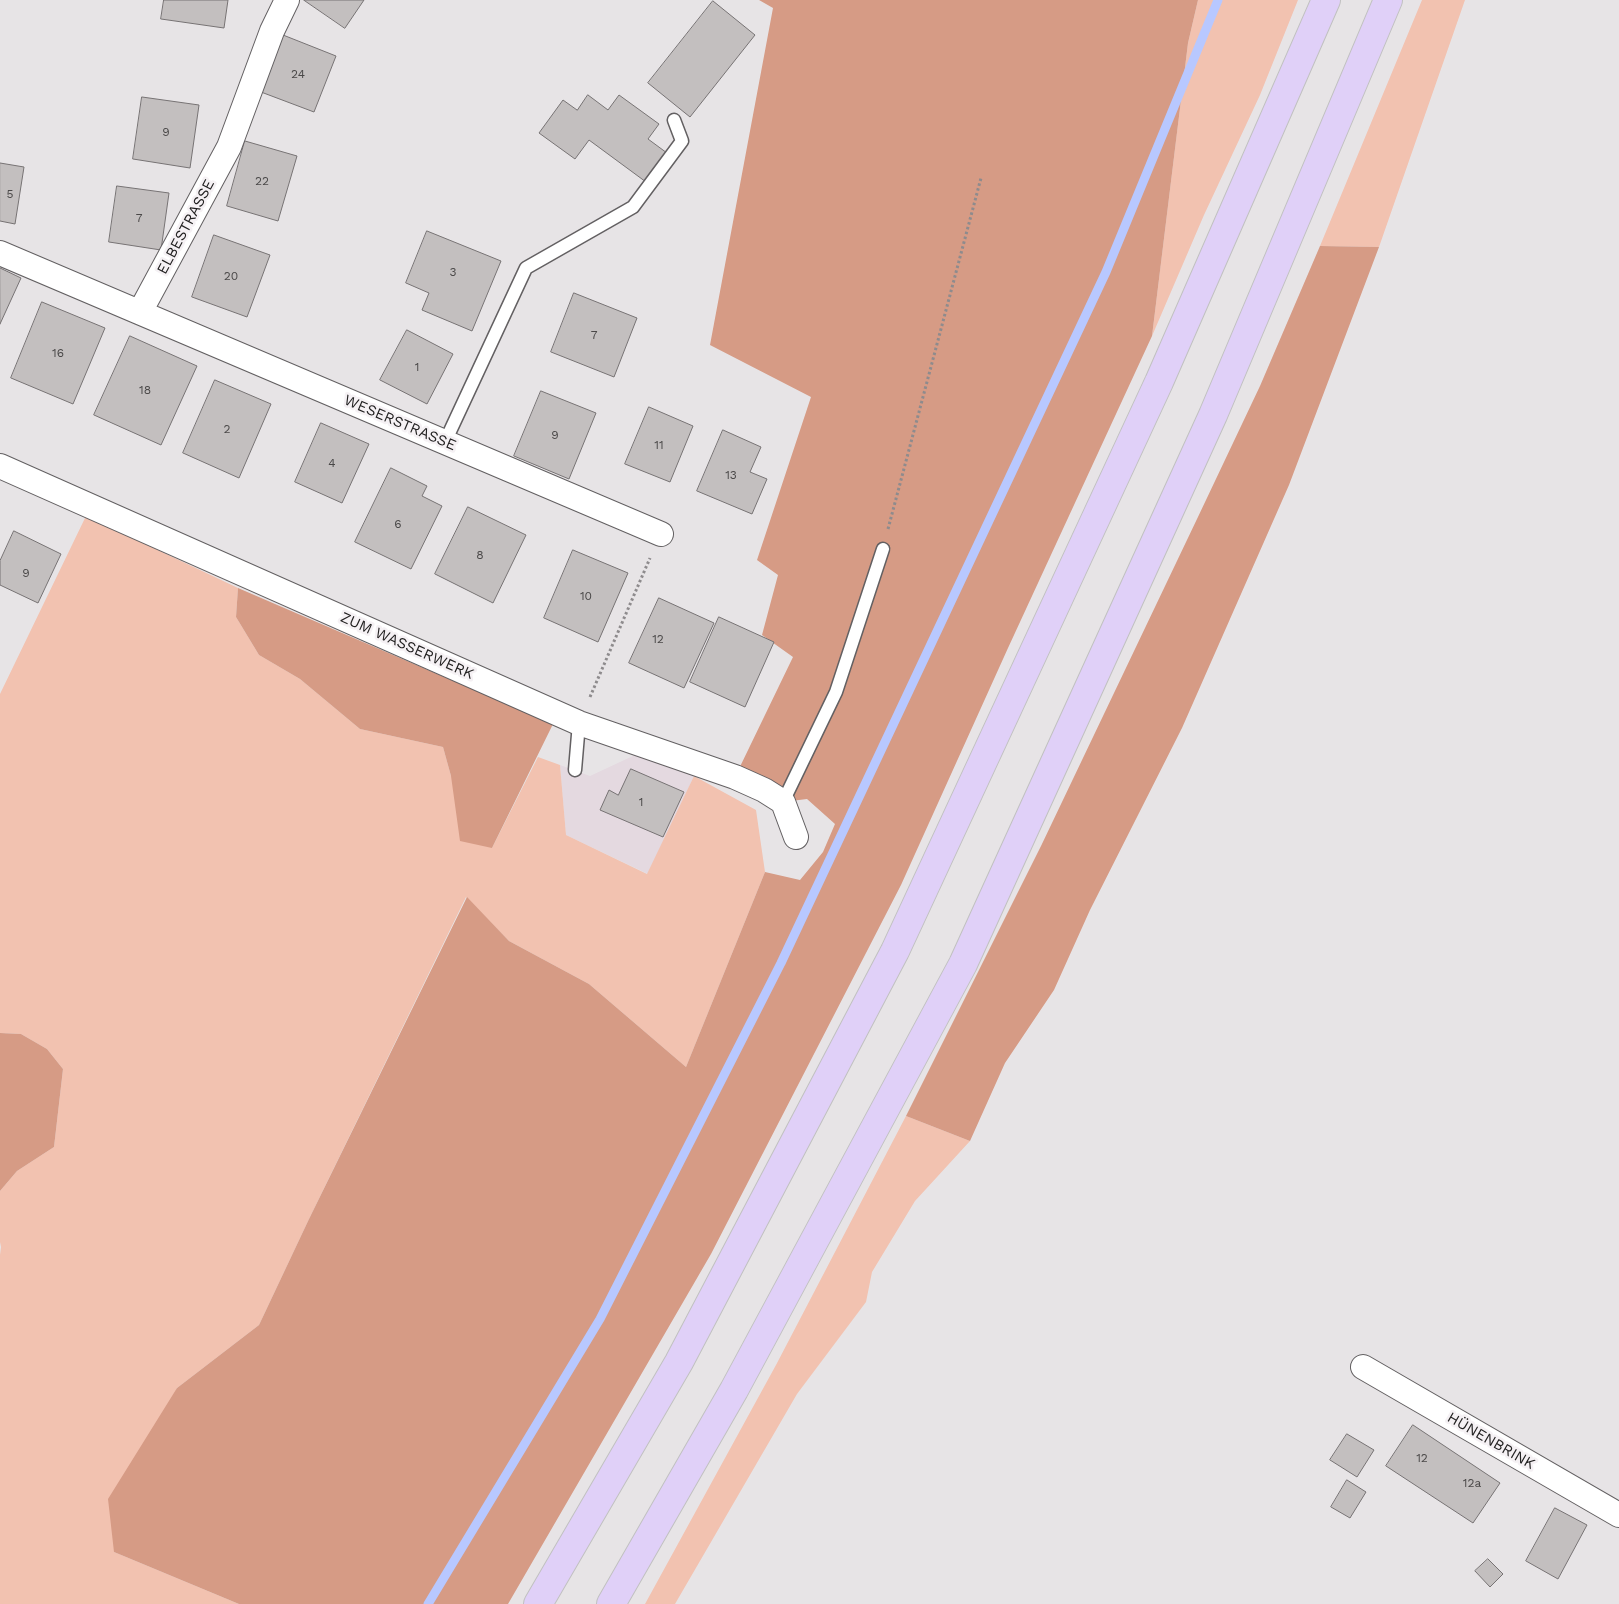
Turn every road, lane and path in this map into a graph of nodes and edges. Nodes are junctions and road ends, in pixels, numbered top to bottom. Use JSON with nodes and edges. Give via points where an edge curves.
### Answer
{"nodes":[{"id":1,"x":287,"y":0,"type":"edge"},
{"id":2,"x":1326,"y":0,"type":"edge"},
{"id":3,"x":1388,"y":0,"type":"edge"},
{"id":4,"x":674,"y":120,"type":"dead end"},
{"id":5,"x":981,"y":178,"type":"dead end"},
{"id":6,"x":0,"y":253,"type":"edge"},
{"id":7,"x":140,"y":312,"type":"junction"},
{"id":8,"x":445,"y":442,"type":"junction"},
{"id":9,"x":0,"y":466,"type":"edge"},
{"id":10,"x":660,"y":534,"type":"joint"},
{"id":11,"x":883,"y":549,"type":"joint"},
{"id":12,"x":846,"y":620,"type":"dead end"},
{"id":13,"x":857,"y":629,"type":"junction"},
{"id":14,"x":578,"y":723,"type":"junction"},
{"id":15,"x":575,"y":770,"type":"dead end"},
{"id":16,"x":783,"y":802,"type":"junction"},
{"id":17,"x":796,"y":837,"type":"dead end"},
{"id":18,"x":1363,"y":1367,"type":"dead end"},
{"id":19,"x":1619,"y":1515,"type":"edge"},
{"id":20,"x":538,"y":1604,"type":"edge"},
{"id":21,"x":611,"y":1604,"type":"edge"}],
"edges":[{"from":1,"to":7,"type":"street","name":"ELBESTRASSE","via":[[272,31],[229,147]]},
{"from":2,"to":20,"type":"highway","via":[[1159,382],[895,951],[679,1362]]},
{"from":3,"to":21,"type":"highway","via":[[1213,415],[963,964],[734,1390]]},
{"from":4,"to":8,"type":"lane","via":[[682,141],[633,208],[526,268]]},
{"from":5,"to":11,"type":"path"},
{"from":6,"to":7,"type":"street"},
{"from":7,"to":8,"type":"street","name":"WESERSTRASSE"},
{"from":8,"to":10,"type":"street","name":"WESERSTRASSE"},
{"from":9,"to":14,"type":"street","name":"ZUM WASSERWERK"},
{"from":10,"to":14,"type":"path"},
{"from":11,"to":13,"type":"lane"},
{"from":12,"to":13,"type":"lane"},
{"from":13,"to":16,"type":"lane","via":[[836,692]]},
{"from":14,"to":15,"type":"lane"},
{"from":14,"to":16,"type":"street","name":"ZUM WASSERWERK","via":[[735,777]]},
{"from":16,"to":17,"type":"street"},
{"from":18,"to":19,"type":"street","name":"HÜNENBRINK"}]}
